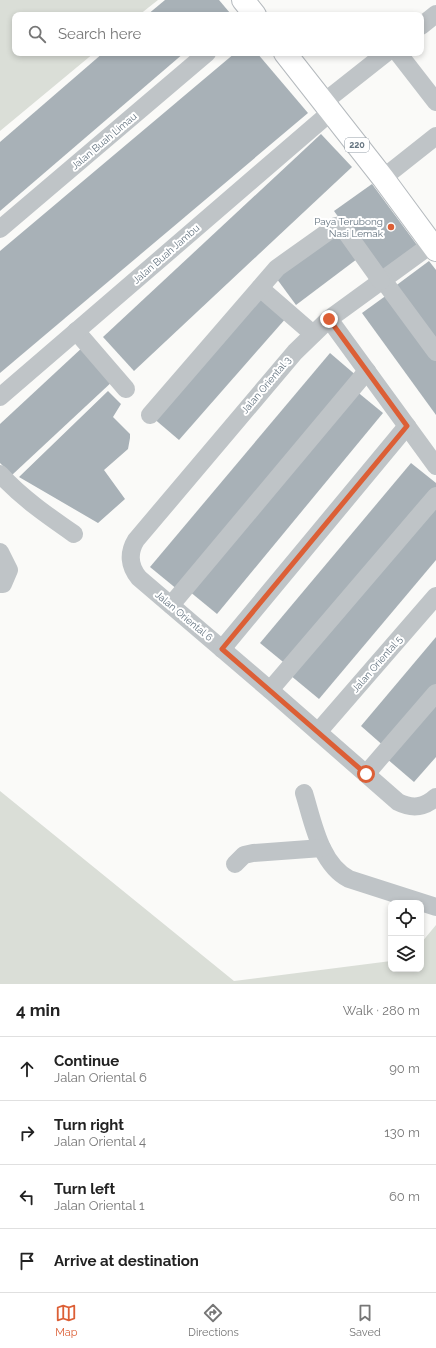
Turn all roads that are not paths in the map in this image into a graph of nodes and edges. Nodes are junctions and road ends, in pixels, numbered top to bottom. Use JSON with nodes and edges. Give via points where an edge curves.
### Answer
{"nodes":[{"id":1,"x":430,"y":0,"type":"edge"},
{"id":2,"x":436,"y":8,"type":"edge"},
{"id":3,"x":436,"y":14,"type":"edge"},
{"id":4,"x":424,"y":24,"type":"edge"},
{"id":5,"x":203,"y":56,"type":"edge"},
{"id":6,"x":287,"y":56,"type":"edge"},
{"id":7,"x":383,"y":56,"type":"edge"},
{"id":8,"x":400,"y":56,"type":"edge"},
{"id":9,"x":436,"y":102,"type":"edge"},
{"id":10,"x":328,"y":107,"type":"junction"},
{"id":11,"x":436,"y":136,"type":"edge"},
{"id":12,"x":383,"y":178,"type":"junction"},
{"id":13,"x":0,"y":229,"type":"edge"},
{"id":14,"x":434,"y":247,"type":"edge"},
{"id":15,"x":382,"y":280,"type":"junction"},
{"id":16,"x":260,"y":288,"type":"junction"},
{"id":17,"x":329,"y":319,"type":"junction"},
{"id":18,"x":76,"y":331,"type":"junction"},
{"id":19,"x":313,"y":334,"type":"junction"},
{"id":20,"x":436,"y":352,"type":"edge"},
{"id":21,"x":367,"y":370,"type":"junction"},
{"id":22,"x":126,"y":389,"type":"dead end"},
{"id":23,"x":0,"y":397,"type":"edge"},
{"id":24,"x":150,"y":415,"type":"dead end"},
{"id":25,"x":407,"y":426,"type":"junction"},
{"id":26,"x":436,"y":466,"type":"edge"},
{"id":27,"x":0,"y":474,"type":"edge"},
{"id":28,"x":436,"y":496,"type":"edge"},
{"id":29,"x":74,"y":534,"type":"dead end"},
{"id":30,"x":0,"y":552,"type":"edge"},
{"id":31,"x":130,"y":555,"type":"joint"},
{"id":32,"x":0,"y":584,"type":"edge"},
{"id":33,"x":436,"y":596,"type":"edge"},
{"id":34,"x":171,"y":606,"type":"junction"},
{"id":35,"x":222,"y":649,"type":"junction"},
{"id":36,"x":270,"y":690,"type":"junction"},
{"id":37,"x":436,"y":693,"type":"edge"},
{"id":38,"x":318,"y":732,"type":"junction"},
{"id":39,"x":366,"y":774,"type":"junction"},
{"id":40,"x":304,"y":793,"type":"dead end"},
{"id":41,"x":436,"y":797,"type":"edge"},
{"id":42,"x":322,"y":848,"type":"junction"},
{"id":43,"x":234,"y":864,"type":"dead end"},
{"id":44,"x":436,"y":908,"type":"edge"}],
"edges":[{"from":1,"to":2,"type":"street"},
{"from":3,"to":4,"type":"street"},
{"from":5,"to":13,"type":"street","name":"Jalan Buah Limau"},
{"from":6,"to":10,"type":"main road","number":"220"},
{"from":7,"to":10,"type":"street","name":"Jalan Buah Jambu"},
{"from":8,"to":9,"type":"street"},
{"from":10,"to":12,"type":"main road","number":"220"},
{"from":10,"to":18,"type":"street","name":"Jalan Buah Jambu"},
{"from":11,"to":12,"type":"street"},
{"from":12,"to":14,"type":"main road","number":"220"},
{"from":14,"to":15,"type":"street","name":"Jalan Oriental 3"},
{"from":15,"to":16,"type":"street","via":[[339,225],[277,268]]},
{"from":15,"to":17,"type":"street","name":"Jalan Oriental 3"},
{"from":15,"to":20,"type":"street"},
{"from":16,"to":19,"type":"street"},
{"from":16,"to":24,"type":"street"},
{"from":17,"to":19,"type":"street","name":"Jalan Oriental 3"},
{"from":17,"to":21,"type":"street"},
{"from":18,"to":22,"type":"street"},
{"from":18,"to":23,"type":"street","name":"Jalan Buah Jambu"},
{"from":19,"to":31,"type":"street","name":"Jalan Oriental 3","via":[[136,540]]},
{"from":21,"to":25,"type":"street"},
{"from":21,"to":34,"type":"street"},
{"from":25,"to":26,"type":"street"},
{"from":25,"to":35,"type":"street"},
{"from":27,"to":29,"type":"street","via":[[38,509]]},
{"from":28,"to":36,"type":"street"},
{"from":30,"to":32,"type":"street","via":[[9,570],[3,584]]},
{"from":31,"to":34,"type":"street","name":"Jalan Oriental 6","via":[[133,571]]},
{"from":33,"to":38,"type":"street","name":"Jalan Oriental 5"},
{"from":34,"to":35,"type":"street","name":"Jalan Oriental 6"},
{"from":35,"to":36,"type":"street","name":"Jalan Oriental 6"},
{"from":36,"to":38,"type":"street","name":"Jalan Oriental 6"},
{"from":37,"to":39,"type":"street"},
{"from":38,"to":39,"type":"street","name":"Jalan Oriental 6"},
{"from":39,"to":41,"type":"street","name":"Jalan Oriental 6","via":[[405,806],[421,807]]},
{"from":40,"to":42,"type":"street"},
{"from":42,"to":43,"type":"street","via":[[253,853],[244,855]]},
{"from":42,"to":44,"type":"street","via":[[333,866],[349,879]]}]}
